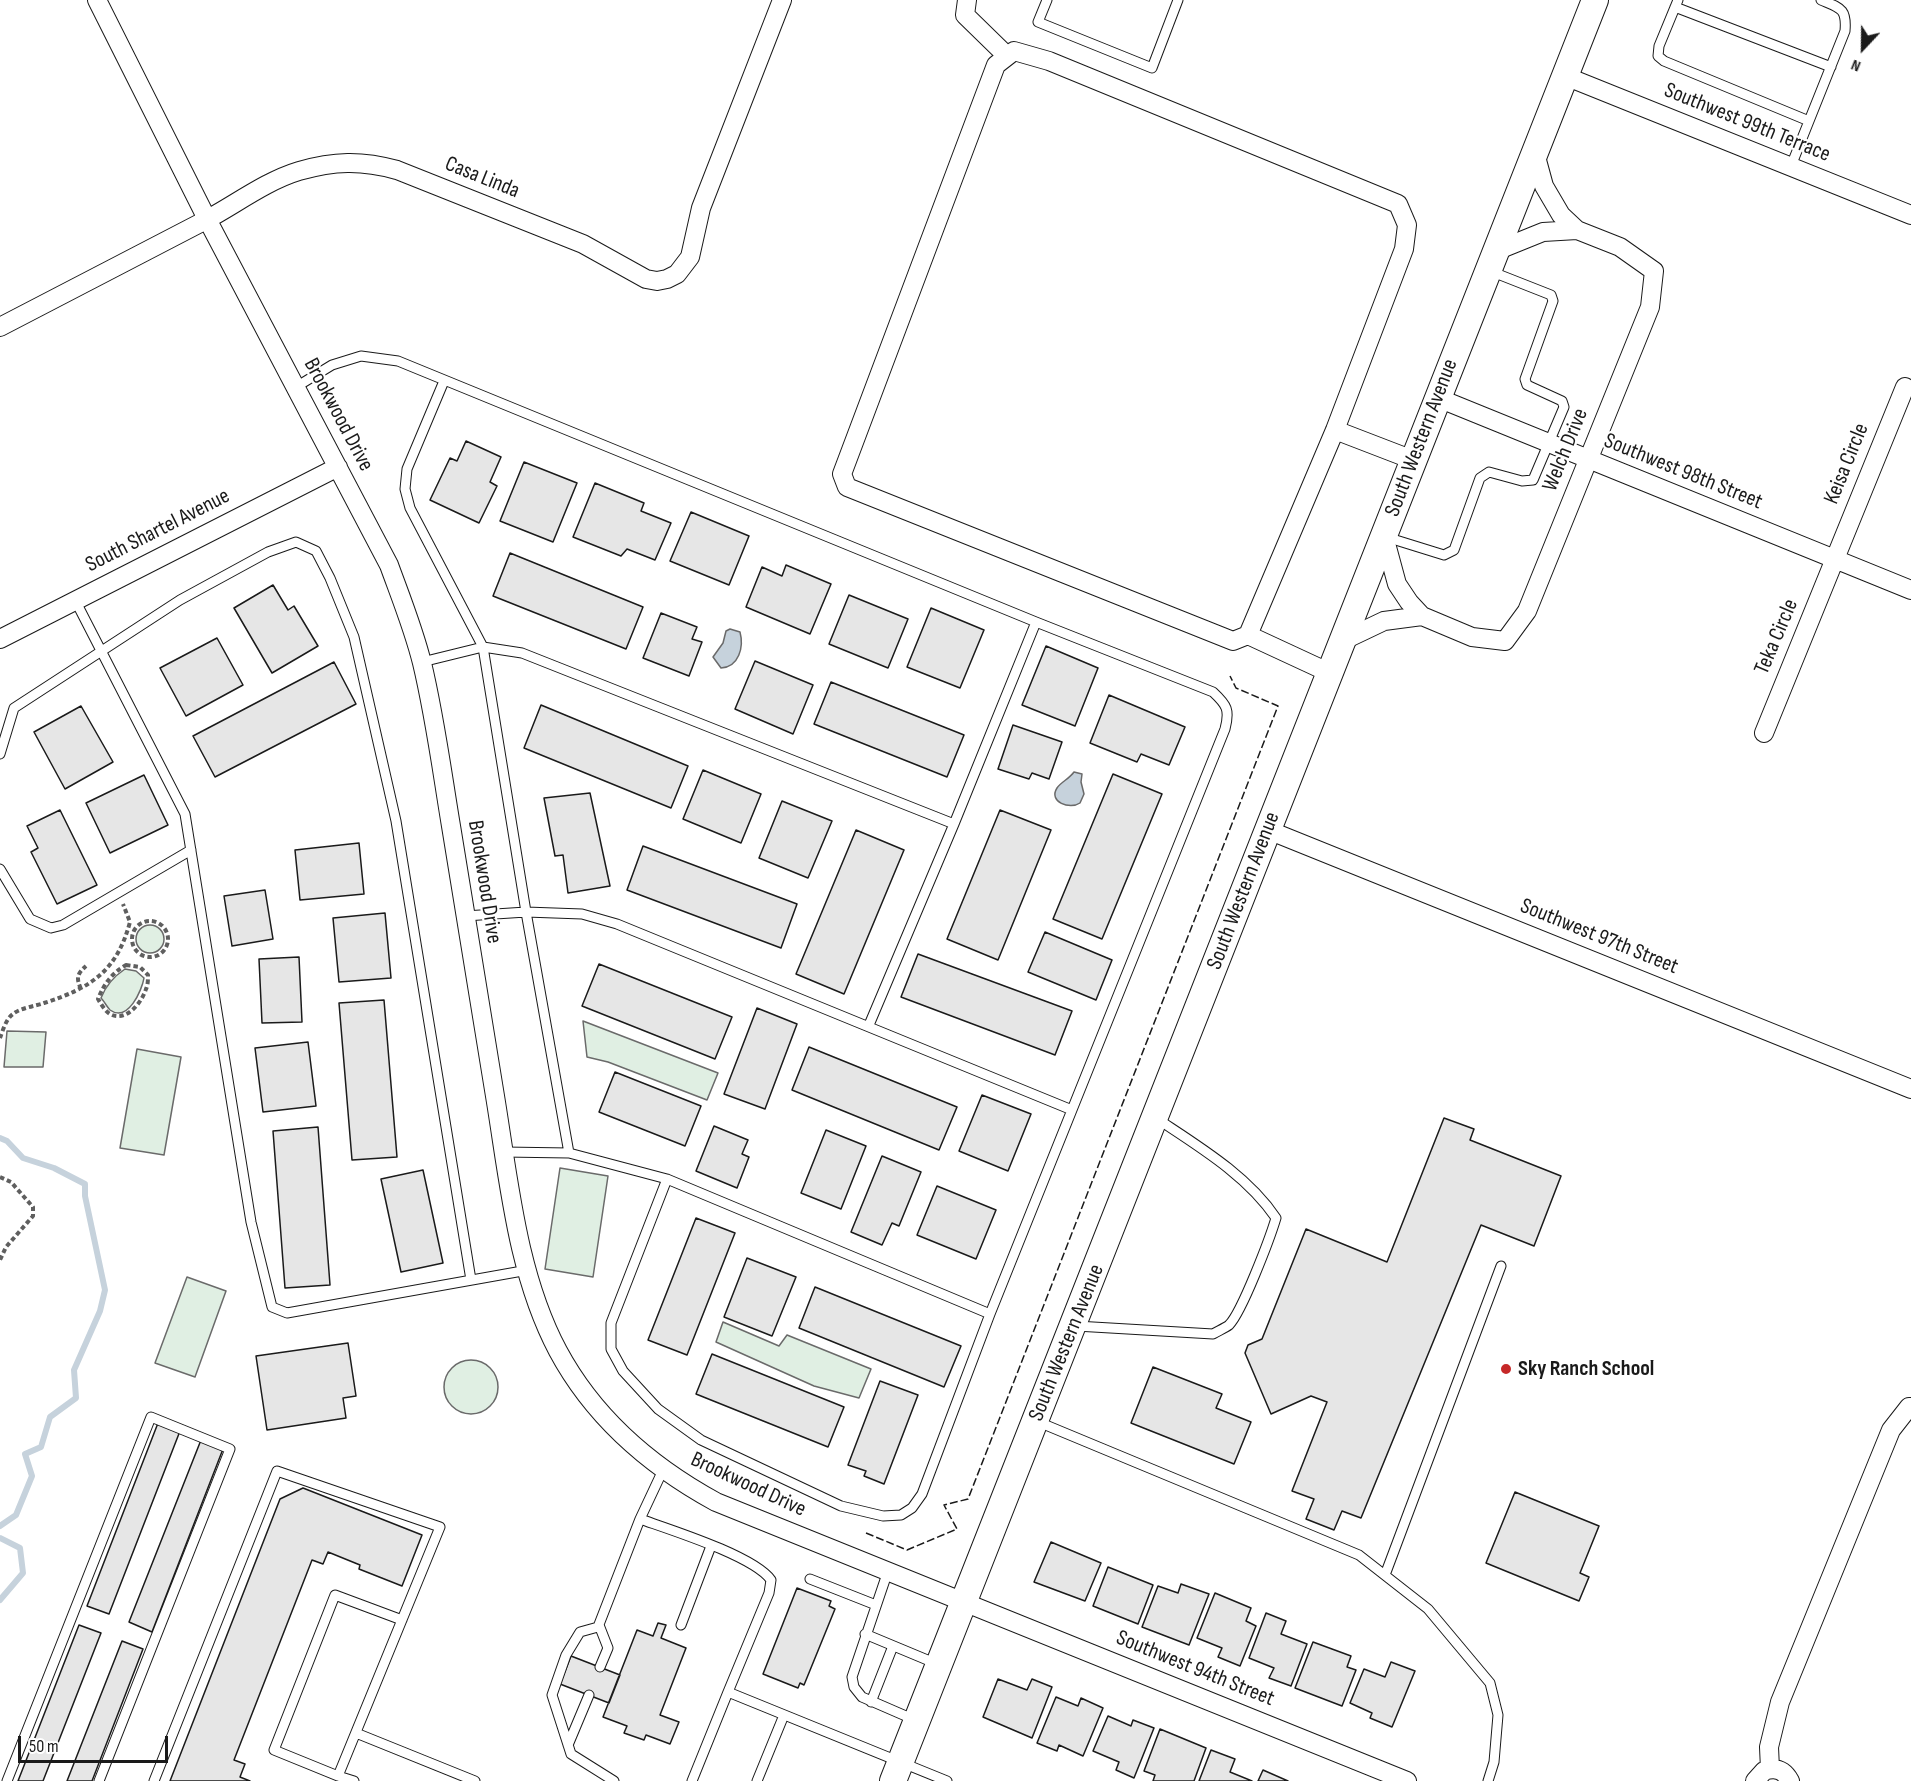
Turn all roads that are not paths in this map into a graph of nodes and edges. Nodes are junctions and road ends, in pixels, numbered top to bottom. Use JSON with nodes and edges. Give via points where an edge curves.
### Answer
{"nodes":[{"id":1,"x":97,"y":0,"type":"edge"},
{"id":2,"x":782,"y":0,"type":"edge"},
{"id":3,"x":967,"y":0,"type":"edge"},
{"id":4,"x":1047,"y":0,"type":"edge"},
{"id":5,"x":1178,"y":0,"type":"edge"},
{"id":6,"x":1595,"y":0,"type":"edge"},
{"id":7,"x":1821,"y":0,"type":"edge"},
{"id":8,"x":1677,"y":3,"type":"edge"},
{"id":9,"x":1007,"y":56,"type":"junction"},
{"id":10,"x":1831,"y":67,"type":"junction"},
{"id":11,"x":1565,"y":76,"type":"junction"},
{"id":12,"x":1809,"y":121,"type":"junction"},
{"id":13,"x":1535,"y":153,"type":"junction"},
{"id":14,"x":1791,"y":166,"type":"junction"},
{"id":15,"x":1911,"y":215,"type":"edge"},
{"id":16,"x":207,"y":219,"type":"junction"},
{"id":17,"x":1577,"y":230,"type":"junction"},
{"id":18,"x":1492,"y":260,"type":"junction"},
{"id":19,"x":0,"y":327,"type":"edge"},
{"id":20,"x":444,"y":381,"type":"junction"},
{"id":21,"x":296,"y":387,"type":"junction"},
{"id":22,"x":1905,"y":387,"type":"dead end"},
{"id":23,"x":1438,"y":398,"type":"junction"},
{"id":24,"x":1335,"y":430,"type":"junction"},
{"id":25,"x":1549,"y":444,"type":"junction"},
{"id":26,"x":1413,"y":460,"type":"junction"},
{"id":27,"x":1589,"y":460,"type":"junction"},
{"id":28,"x":338,"y":467,"type":"junction"},
{"id":29,"x":1384,"y":536,"type":"junction"},
{"id":30,"x":1835,"y":560,"type":"junction"},
{"id":31,"x":1911,"y":590,"type":"edge"},
{"id":32,"x":75,"y":600,"type":"junction"},
{"id":33,"x":1422,"y":616,"type":"junction"},
{"id":34,"x":1036,"y":622,"type":"junction"},
{"id":35,"x":1248,"y":635,"type":"junction"},
{"id":36,"x":0,"y":639,"type":"edge"},
{"id":37,"x":1342,"y":641,"type":"junction"},
{"id":38,"x":483,"y":647,"type":"junction"},
{"id":39,"x":102,"y":651,"type":"junction"},
{"id":40,"x":422,"y":662,"type":"junction"},
{"id":41,"x":1330,"y":673,"type":"junction"},
{"id":42,"x":1764,"y":733,"type":"dead end"},
{"id":43,"x":0,"y":754,"type":"edge"},
{"id":44,"x":954,"y":824,"type":"junction"},
{"id":45,"x":1268,"y":830,"type":"junction"},
{"id":46,"x":191,"y":850,"type":"junction"},
{"id":47,"x":0,"y":869,"type":"edge"},
{"id":48,"x":526,"y":912,"type":"junction"},
{"id":49,"x":465,"y":916,"type":"junction"},
{"id":50,"x":869,"y":1025,"type":"junction"},
{"id":51,"x":1911,"y":1089,"type":"edge"},
{"id":52,"x":1072,"y":1110,"type":"junction"},
{"id":53,"x":1156,"y":1118,"type":"junction"},
{"id":54,"x":504,"y":1152,"type":"junction"},
{"id":55,"x":569,"y":1153,"type":"junction"},
{"id":56,"x":667,"y":1179,"type":"junction"},
{"id":57,"x":1501,"y":1266,"type":"dead end"},
{"id":58,"x":528,"y":1270,"type":"junction"},
{"id":59,"x":471,"y":1280,"type":"junction"},
{"id":60,"x":990,"y":1314,"type":"junction"},
{"id":61,"x":1073,"y":1326,"type":"junction"},
{"id":62,"x":1911,"y":1407,"type":"edge"},
{"id":63,"x":1036,"y":1421,"type":"junction"},
{"id":64,"x":663,"y":1470,"type":"junction"},
{"id":65,"x":640,"y":1518,"type":"junction"},
{"id":66,"x":711,"y":1546,"type":"junction"},
{"id":67,"x":888,"y":1571,"type":"junction"},
{"id":68,"x":1385,"y":1575,"type":"junction"},
{"id":69,"x":810,"y":1579,"type":"dead end"},
{"id":70,"x":964,"y":1602,"type":"junction"},
{"id":71,"x":876,"y":1605,"type":"junction"},
{"id":72,"x":402,"y":1620,"type":"junction"},
{"id":73,"x":599,"y":1625,"type":"junction"},
{"id":74,"x":681,"y":1625,"type":"dead end"},
{"id":75,"x":865,"y":1634,"type":"junction"},
{"id":76,"x":893,"y":1646,"type":"junction"},
{"id":77,"x":939,"y":1665,"type":"junction"},
{"id":78,"x":600,"y":1667,"type":"dead end"},
{"id":79,"x":728,"y":1692,"type":"junction"},
{"id":80,"x":589,"y":1695,"type":"dead end"},
{"id":81,"x":871,"y":1702,"type":"junction"},
{"id":82,"x":784,"y":1715,"type":"junction"},
{"id":83,"x":917,"y":1721,"type":"junction"},
{"id":84,"x":356,"y":1733,"type":"junction"},
{"id":85,"x":568,"y":1745,"type":"junction"},
{"id":86,"x":1770,"y":1769,"type":"junction"},
{"id":87,"x":897,"y":1772,"type":"edge"},
{"id":88,"x":338,"y":1776,"type":"junction"},
{"id":89,"x":7,"y":1781,"type":"edge"},
{"id":90,"x":99,"y":1781,"type":"edge"},
{"id":91,"x":154,"y":1781,"type":"edge"},
{"id":92,"x":354,"y":1781,"type":"edge"},
{"id":93,"x":475,"y":1781,"type":"edge"},
{"id":94,"x":614,"y":1781,"type":"edge"},
{"id":95,"x":692,"y":1781,"type":"edge"},
{"id":96,"x":757,"y":1781,"type":"edge"},
{"id":97,"x":947,"y":1781,"type":"edge"},
{"id":98,"x":1407,"y":1781,"type":"edge"},
{"id":99,"x":1488,"y":1781,"type":"edge"},
{"id":100,"x":1755,"y":1781,"type":"edge"},
{"id":101,"x":1790,"y":1781,"type":"edge"}],
"edges":[{"from":1,"to":16,"type":"street","name":"Brookwood Drive"},
{"from":2,"to":16,"type":"street","name":"Casa Linda","via":[[701,208],[690,257],[683,269],[667,279],[646,279],[582,244],[372,163],[349,162],[297,172]]},
{"from":3,"to":9,"type":"street","via":[[965,15]]},
{"from":4,"to":5,"type":"lane","via":[[1038,22],[1152,68]]},
{"from":6,"to":11,"type":"main road","name":"South Western Avenue"},
{"from":7,"to":10,"type":"lane","via":[[1840,8],[1846,18]]},
{"from":8,"to":10,"type":"lane"},
{"from":8,"to":12,"type":"lane","via":[[1659,46],[1658,56],[1664,62]]},
{"from":9,"to":24,"type":"street","via":[[1014,51],[1049,61],[1398,204],[1407,225],[1404,249]]},
{"from":9,"to":35,"type":"street","via":[[996,65],[842,474],[844,480],[847,486],[1233,641]]},
{"from":10,"to":12,"type":"lane"},
{"from":11,"to":13,"type":"main road","name":"South Western Avenue"},
{"from":11,"to":14,"type":"street","name":"Southwest 99th Terrace"},
{"from":12,"to":14,"type":"lane"},
{"from":13,"to":17,"type":"street","name":"Welch Drive","via":[[1549,196]]},
{"from":13,"to":18,"type":"main road","name":"South Western Avenue"},
{"from":14,"to":15,"type":"street","name":"Southwest 99th Terrace"},
{"from":16,"to":19,"type":"street","name":"Casa Linda"},
{"from":16,"to":21,"type":"street","name":"Brookwood Drive"},
{"from":17,"to":18,"type":"street","name":"Welch Drive","via":[[1543,232]]},
{"from":17,"to":27,"type":"street","name":"Welch Drive","via":[[1620,247],[1654,271],[1650,307]]},
{"from":18,"to":23,"type":"main road","name":"South Western Avenue"},
{"from":18,"to":25,"type":"lane","via":[[1551,295],[1554,302],[1525,379],[1527,385],[1562,401],[1564,407]]},
{"from":20,"to":21,"type":"lane","via":[[398,361],[361,356],[332,365]]},
{"from":20,"to":34,"type":"lane"},
{"from":20,"to":38,"type":"lane","via":[[407,469],[405,489],[410,508]]},
{"from":21,"to":28,"type":"street","name":"Brookwood Drive"},
{"from":22,"to":30,"type":"street","name":"Keisa Circle"},
{"from":23,"to":25,"type":"street","name":"Southwest 98th Street"},
{"from":23,"to":26,"type":"main road","name":"South Western Avenue"},
{"from":24,"to":26,"type":"street"},
{"from":24,"to":35,"type":"street"},
{"from":25,"to":27,"type":"street","name":"Southwest 98th Street"},
{"from":25,"to":29,"type":"lane","via":[[1533,480],[1489,472],[1480,478],[1454,550],[1444,555]]},
{"from":26,"to":29,"type":"main road","name":"South Western Avenue"},
{"from":27,"to":30,"type":"street","name":"Southwest 98th Street"},
{"from":27,"to":33,"type":"street","name":"Welch Drive","via":[[1527,611],[1505,641],[1472,637]]},
{"from":28,"to":32,"type":"street","name":"South Shartel Avenue"},
{"from":28,"to":40,"type":"street","name":"Brookwood Drive","via":[[389,565]]},
{"from":29,"to":33,"type":"street","name":"Welch Drive","via":[[1396,584]]},
{"from":29,"to":37,"type":"main road","name":"South Western Avenue"},
{"from":30,"to":31,"type":"street","name":"Southwest 98th Street"},
{"from":30,"to":42,"type":"street","name":"Teka Circle"},
{"from":32,"to":36,"type":"street","name":"South Shartel Avenue"},
{"from":32,"to":39,"type":"lane"},
{"from":33,"to":37,"type":"street","name":"Welch Drive","via":[[1384,621]]},
{"from":34,"to":44,"type":"lane"},
{"from":34,"to":52,"type":"lane","via":[[1213,692],[1225,702],[1228,716]]},
{"from":35,"to":41,"type":"street"},
{"from":37,"to":41,"type":"main road","name":"South Western Avenue"},
{"from":38,"to":40,"type":"lane"},
{"from":38,"to":44,"type":"lane","via":[[522,653]]},
{"from":38,"to":48,"type":"lane"},
{"from":39,"to":43,"type":"lane","via":[[14,708]]},
{"from":39,"to":46,"type":"lane","via":[[185,814]]},
{"from":39,"to":59,"type":"lane","via":[[180,600],[268,552],[296,542],[316,552],[354,637],[396,821]]},
{"from":40,"to":49,"type":"street","name":"Brookwood Drive"},
{"from":41,"to":45,"type":"main road","name":"South Western Avenue"},
{"from":44,"to":50,"type":"lane"},
{"from":45,"to":51,"type":"street","name":"Southwest 97th Street"},
{"from":45,"to":53,"type":"main road","name":"South Western Avenue"},
{"from":46,"to":47,"type":"lane","via":[[63,925],[51,928],[30,919]]},
{"from":46,"to":59,"type":"lane","via":[[251,1222],[272,1307],[286,1313]]},
{"from":48,"to":49,"type":"lane"},
{"from":48,"to":50,"type":"lane","via":[[582,914],[617,924]]},
{"from":48,"to":55,"type":"lane"},
{"from":49,"to":54,"type":"street","name":"Brookwood Drive"},
{"from":50,"to":52,"type":"lane"},
{"from":52,"to":60,"type":"lane"},
{"from":53,"to":61,"type":"main road","name":"South Western Avenue"},
{"from":53,"to":61,"type":"lane","via":[[1213,1156],[1264,1200],[1276,1218],[1270,1236],[1230,1324],[1213,1334]]},
{"from":54,"to":55,"type":"lane"},
{"from":54,"to":58,"type":"street","name":"Brookwood Drive"},
{"from":55,"to":56,"type":"lane"},
{"from":56,"to":60,"type":"lane"},
{"from":56,"to":60,"type":"lane","via":[[611,1323],[612,1348],[623,1371],[658,1409],[701,1440],[841,1506],[883,1516],[901,1515],[912,1508],[922,1494]]},
{"from":57,"to":68,"type":"lane"},
{"from":58,"to":59,"type":"lane"},
{"from":58,"to":64,"type":"street","name":"Brookwood Drive","via":[[545,1324],[578,1382],[622,1436]]},
{"from":61,"to":63,"type":"main road","name":"South Western Avenue"},
{"from":62,"to":86,"type":"street","via":[[1891,1430],[1780,1702],[1769,1747]]},
{"from":63,"to":68,"type":"lane","via":[[1359,1555]]},
{"from":63,"to":70,"type":"main road","name":"South Western Avenue"},
{"from":64,"to":65,"type":"lane"},
{"from":64,"to":67,"type":"street","name":"Brookwood Drive","via":[[716,1502]]},
{"from":65,"to":66,"type":"lane"},
{"from":65,"to":73,"type":"lane"},
{"from":66,"to":74,"type":"lane"},
{"from":66,"to":79,"type":"lane","via":[[756,1566],[771,1580]]},
{"from":67,"to":70,"type":"street","name":"Brookwood Drive"},
{"from":67,"to":71,"type":"lane"},
{"from":68,"to":99,"type":"lane","via":[[1428,1609],[1490,1683],[1498,1715],[1494,1762]]},
{"from":69,"to":71,"type":"lane"},
{"from":70,"to":77,"type":"main road","name":"South Western Avenue"},
{"from":70,"to":98,"type":"street","name":"Southwest 94th Street"},
{"from":71,"to":75,"type":"lane"},
{"from":72,"to":84,"type":"lane"},
{"from":72,"to":88,"type":"lane","via":[[335,1595],[274,1750]]},
{"from":72,"to":91,"type":"lane","via":[[440,1527],[277,1470]]},
{"from":73,"to":78,"type":"lane","via":[[608,1648]]},
{"from":73,"to":85,"type":"lane","via":[[580,1632],[566,1655],[552,1695]]},
{"from":75,"to":76,"type":"lane"},
{"from":75,"to":81,"type":"lane","via":[[852,1677],[854,1687]]},
{"from":76,"to":77,"type":"lane"},
{"from":76,"to":81,"type":"lane"},
{"from":77,"to":83,"type":"main road","name":"South Western Avenue"},
{"from":79,"to":82,"type":"lane"},
{"from":79,"to":95,"type":"lane"},
{"from":80,"to":85,"type":"lane"},
{"from":81,"to":83,"type":"lane"},
{"from":82,"to":87,"type":"lane"},
{"from":82,"to":96,"type":"lane"},
{"from":83,"to":87,"type":"main road","name":"South Western Avenue"},
{"from":84,"to":88,"type":"lane"},
{"from":84,"to":93,"type":"lane"},
{"from":85,"to":94,"type":"lane","via":[[571,1754]]},
{"from":86,"to":100,"type":"street"},
{"from":86,"to":101,"type":"street","via":[[1782,1771]]},
{"from":87,"to":97,"type":"lane"},
{"from":88,"to":92,"type":"lane"},
{"from":89,"to":90,"type":"lane","via":[[151,1417],[230,1449]]}]}
